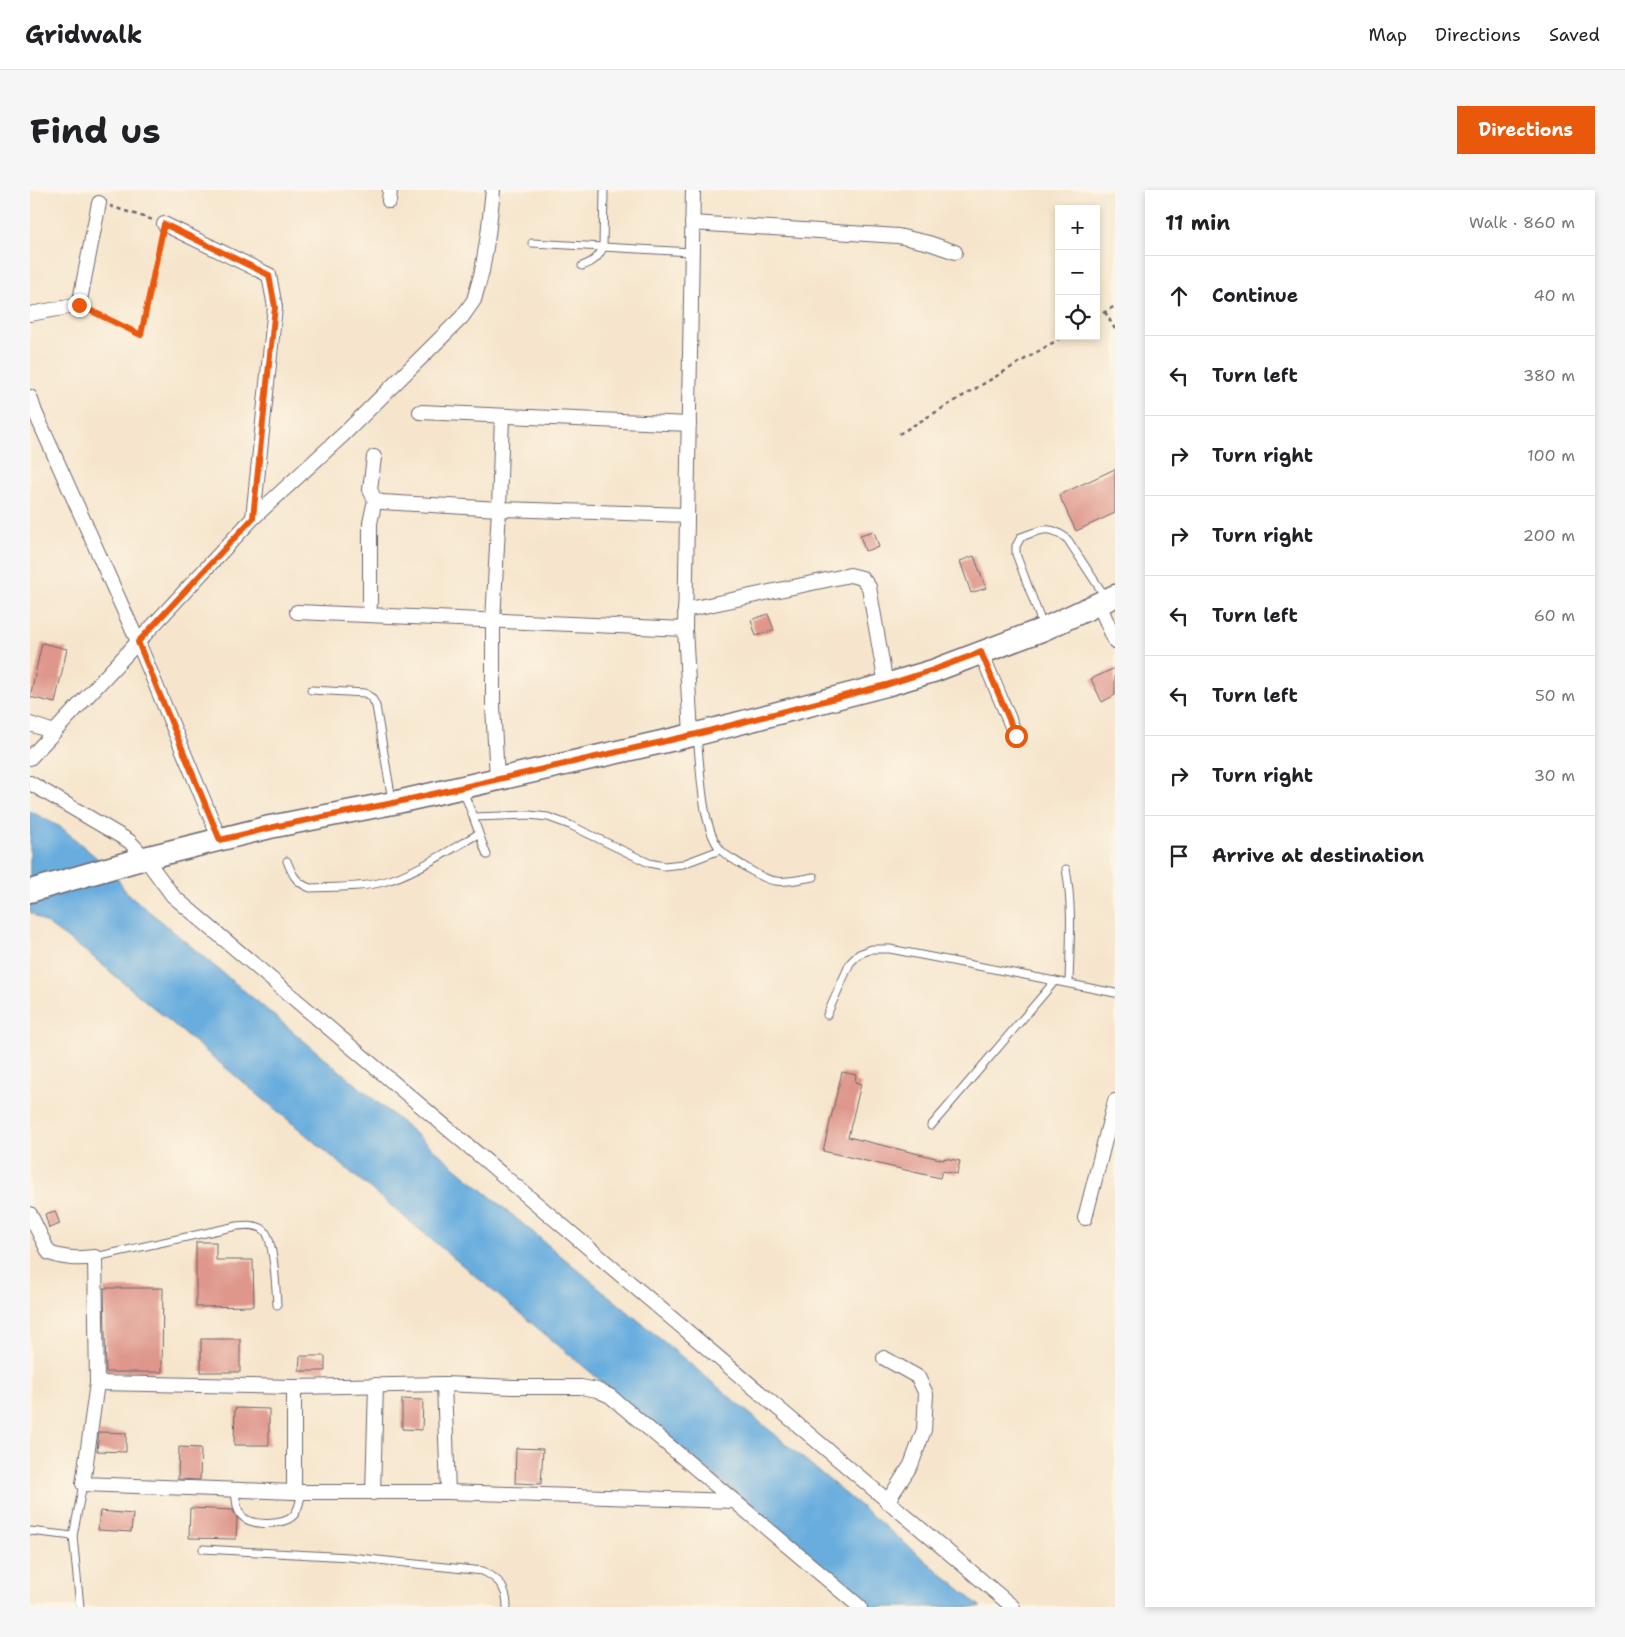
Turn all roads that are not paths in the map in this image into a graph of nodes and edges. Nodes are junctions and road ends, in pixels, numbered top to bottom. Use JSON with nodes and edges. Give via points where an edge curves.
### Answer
{"nodes":[{"id":1,"x":493,"y":190,"type":"edge"},
{"id":2,"x":604,"y":190,"type":"edge"},
{"id":3,"x":693,"y":190,"type":"edge"},
{"id":4,"x":99,"y":202,"type":"road end"},
{"id":5,"x":692,"y":223,"type":"junction"},
{"id":6,"x":164,"y":224,"type":"road end"},
{"id":7,"x":532,"y":243,"type":"dead end"},
{"id":8,"x":603,"y":248,"type":"junction"},
{"id":9,"x":691,"y":252,"type":"junction"},
{"id":10,"x":955,"y":252,"type":"dead end"},
{"id":11,"x":582,"y":266,"type":"dead end"},
{"id":12,"x":30,"y":314,"type":"edge"},
{"id":13,"x":30,"y":397,"type":"edge"},
{"id":14,"x":32,"y":412,"type":"edge"},
{"id":15,"x":420,"y":412,"type":"dead end"},
{"id":16,"x":502,"y":416,"type":"junction"},
{"id":17,"x":689,"y":424,"type":"junction"},
{"id":18,"x":374,"y":457,"type":"dead end"},
{"id":19,"x":375,"y":500,"type":"junction"},
{"id":20,"x":499,"y":509,"type":"junction"},
{"id":21,"x":687,"y":515,"type":"junction"},
{"id":22,"x":253,"y":518,"type":"junction"},
{"id":23,"x":1107,"y":600,"type":"edge"},
{"id":24,"x":370,"y":604,"type":"dead end"},
{"id":25,"x":685,"y":610,"type":"junction"},
{"id":26,"x":297,"y":612,"type":"dead end"},
{"id":27,"x":493,"y":621,"type":"junction"},
{"id":28,"x":685,"y":629,"type":"junction"},
{"id":29,"x":1044,"y":629,"type":"junction"},
{"id":30,"x":1115,"y":641,"type":"edge"},
{"id":31,"x":138,"y":642,"type":"junction"},
{"id":32,"x":981,"y":652,"type":"junction"},
{"id":33,"x":886,"y":685,"type":"junction"},
{"id":34,"x":311,"y":690,"type":"dead end"},
{"id":35,"x":30,"y":724,"type":"edge"},
{"id":36,"x":54,"y":732,"type":"junction"},
{"id":37,"x":694,"y":735,"type":"junction"},
{"id":38,"x":1016,"y":736,"type":"dead end"},
{"id":39,"x":30,"y":758,"type":"edge"},
{"id":40,"x":497,"y":778,"type":"junction"},
{"id":41,"x":30,"y":783,"type":"edge"},
{"id":42,"x":461,"y":787,"type":"junction"},
{"id":43,"x":393,"y":803,"type":"junction"},
{"id":44,"x":474,"y":817,"type":"junction"},
{"id":45,"x":478,"y":834,"type":"junction"},
{"id":46,"x":220,"y":840,"type":"junction"},
{"id":47,"x":720,"y":850,"type":"junction"},
{"id":48,"x":487,"y":856,"type":"dead end"},
{"id":49,"x":145,"y":858,"type":"junction"},
{"id":50,"x":287,"y":861,"type":"dead end"},
{"id":51,"x":1066,"y":868,"type":"dead end"},
{"id":52,"x":814,"y":878,"type":"dead end"},
{"id":53,"x":30,"y":891,"type":"edge"},
{"id":54,"x":1054,"y":981,"type":"junction"},
{"id":55,"x":1069,"y":983,"type":"junction"},
{"id":56,"x":1115,"y":994,"type":"edge"},
{"id":57,"x":827,"y":1015,"type":"dead end"},
{"id":58,"x":1115,"y":1101,"type":"edge"},
{"id":59,"x":931,"y":1126,"type":"dead end"},
{"id":60,"x":30,"y":1214,"type":"edge"},
{"id":61,"x":1085,"y":1218,"type":"dead end"},
{"id":62,"x":95,"y":1257,"type":"junction"},
{"id":63,"x":278,"y":1305,"type":"dead end"},
{"id":64,"x":884,"y":1358,"type":"dead end"},
{"id":65,"x":97,"y":1383,"type":"junction"},
{"id":66,"x":444,"y":1384,"type":"junction"},
{"id":67,"x":376,"y":1385,"type":"junction"},
{"id":68,"x":294,"y":1387,"type":"junction"},
{"id":69,"x":83,"y":1484,"type":"junction"},
{"id":70,"x":235,"y":1490,"type":"junction"},
{"id":71,"x":298,"y":1492,"type":"junction"},
{"id":72,"x":448,"y":1492,"type":"junction"},
{"id":73,"x":373,"y":1493,"type":"junction"},
{"id":74,"x":734,"y":1501,"type":"junction"},
{"id":75,"x":887,"y":1502,"type":"junction"},
{"id":76,"x":30,"y":1532,"type":"edge"},
{"id":77,"x":73,"y":1536,"type":"junction"},
{"id":78,"x":203,"y":1549,"type":"dead end"},
{"id":79,"x":80,"y":1607,"type":"edge"},
{"id":80,"x":507,"y":1607,"type":"edge"},
{"id":81,"x":860,"y":1607,"type":"edge"},
{"id":82,"x":1013,"y":1607,"type":"edge"}],
"edges":[{"from":1,"to":22,"type":"street","via":[[482,270],[474,300],[462,318]]},
{"from":2,"to":8,"type":"lane"},
{"from":3,"to":5,"type":"street"},
{"from":4,"to":12,"type":"street","via":[[79,305]]},
{"from":5,"to":9,"type":"street"},
{"from":5,"to":10,"type":"street","via":[[898,236]]},
{"from":6,"to":22,"type":"street","via":[[269,275],[275,307]]},
{"from":7,"to":8,"type":"lane"},
{"from":8,"to":9,"type":"lane"},
{"from":8,"to":11,"type":"lane","via":[[599,257]]},
{"from":9,"to":17,"type":"street"},
{"from":13,"to":14,"type":"street"},
{"from":14,"to":31,"type":"street"},
{"from":15,"to":16,"type":"street"},
{"from":16,"to":17,"type":"street"},
{"from":16,"to":20,"type":"street"},
{"from":17,"to":21,"type":"street"},
{"from":18,"to":19,"type":"street","via":[[370,490]]},
{"from":19,"to":20,"type":"street"},
{"from":19,"to":24,"type":"street","via":[[370,523]]},
{"from":20,"to":21,"type":"street"},
{"from":20,"to":27,"type":"street"},
{"from":21,"to":25,"type":"street"},
{"from":22,"to":31,"type":"street"},
{"from":23,"to":29,"type":"main road"},
{"from":23,"to":29,"type":"lane","via":[[1062,534],[1047,529],[1021,537],[1016,554]]},
{"from":23,"to":30,"type":"street"},
{"from":25,"to":28,"type":"street"},
{"from":25,"to":33,"type":"street","via":[[850,576],[862,578],[869,587]]},
{"from":26,"to":27,"type":"street"},
{"from":27,"to":28,"type":"street"},
{"from":27,"to":40,"type":"street"},
{"from":28,"to":37,"type":"street"},
{"from":29,"to":32,"type":"main road"},
{"from":31,"to":36,"type":"street"},
{"from":31,"to":46,"type":"street"},
{"from":32,"to":33,"type":"main road"},
{"from":32,"to":38,"type":"street"},
{"from":33,"to":37,"type":"main road"},
{"from":34,"to":43,"type":"lane","via":[[365,693],[372,698]]},
{"from":35,"to":36,"type":"street"},
{"from":36,"to":39,"type":"street"},
{"from":37,"to":40,"type":"main road"},
{"from":37,"to":47,"type":"lane","via":[[707,823]]},
{"from":40,"to":42,"type":"main road"},
{"from":41,"to":49,"type":"street","via":[[129,841]]},
{"from":42,"to":43,"type":"main road"},
{"from":42,"to":44,"type":"lane"},
{"from":43,"to":46,"type":"main road"},
{"from":44,"to":45,"type":"lane"},
{"from":44,"to":47,"type":"lane","via":[[529,815],[548,818],[570,825],[649,863],[664,866],[683,864]]},
{"from":45,"to":48,"type":"lane"},
{"from":45,"to":50,"type":"lane","via":[[402,875],[366,885],[310,888],[296,879]]},
{"from":46,"to":49,"type":"main road"},
{"from":47,"to":52,"type":"lane","via":[[771,881]]},
{"from":49,"to":53,"type":"main road"},
{"from":49,"to":75,"type":"street","via":[[173,896]]},
{"from":51,"to":55,"type":"lane","via":[[1071,911]]},
{"from":54,"to":55,"type":"lane"},
{"from":54,"to":57,"type":"lane","via":[[890,949],[872,949],[859,954],[850,963]]},
{"from":54,"to":59,"type":"lane"},
{"from":55,"to":56,"type":"lane"},
{"from":58,"to":61,"type":"street"},
{"from":60,"to":62,"type":"street","via":[[49,1253],[63,1258]]},
{"from":62,"to":63,"type":"lane","via":[[237,1226],[259,1227],[271,1241]]},
{"from":62,"to":65,"type":"street"},
{"from":64,"to":75,"type":"street","via":[[918,1377],[926,1394],[924,1430],[911,1465]]},
{"from":65,"to":68,"type":"street"},
{"from":65,"to":69,"type":"street"},
{"from":66,"to":67,"type":"street"},
{"from":66,"to":72,"type":"street"},
{"from":66,"to":74,"type":"street","via":[[597,1390],[610,1396]]},
{"from":67,"to":68,"type":"street"},
{"from":67,"to":73,"type":"street"},
{"from":68,"to":71,"type":"street"},
{"from":69,"to":70,"type":"street"},
{"from":69,"to":77,"type":"lane"},
{"from":70,"to":71,"type":"street"},
{"from":70,"to":71,"type":"lane","via":[[242,1516],[256,1523],[280,1522],[295,1514]]},
{"from":71,"to":73,"type":"street"},
{"from":72,"to":73,"type":"street"},
{"from":72,"to":74,"type":"street"},
{"from":74,"to":81,"type":"street"},
{"from":75,"to":82,"type":"street"},
{"from":76,"to":77,"type":"lane"},
{"from":77,"to":79,"type":"lane"},
{"from":78,"to":80,"type":"lane","via":[[349,1557],[483,1570],[495,1576],[502,1586]]}]}
